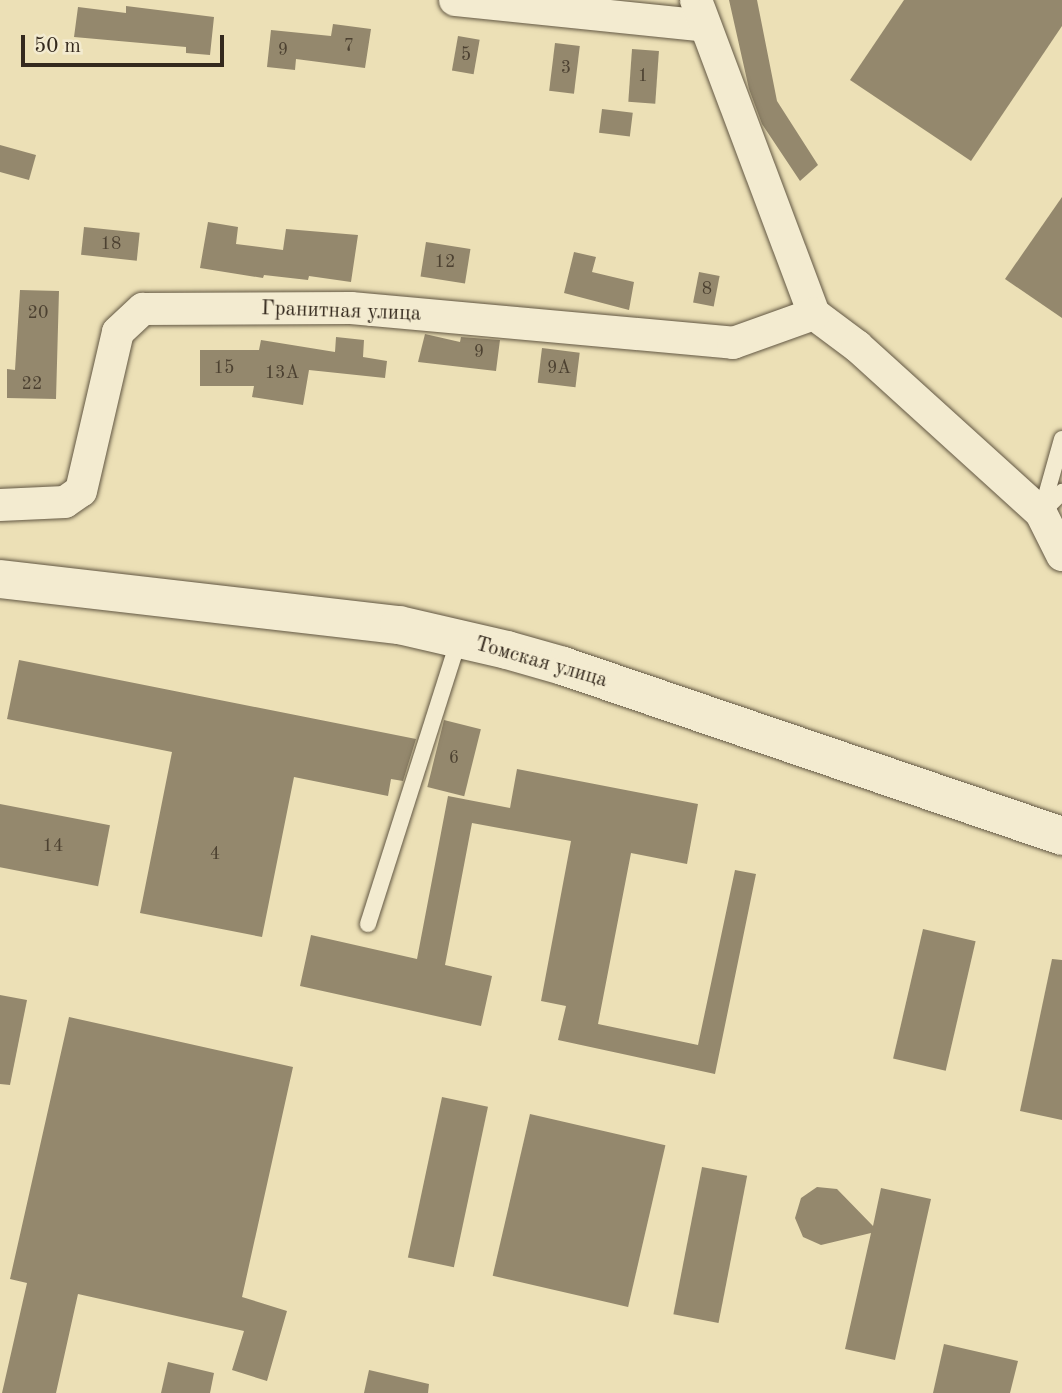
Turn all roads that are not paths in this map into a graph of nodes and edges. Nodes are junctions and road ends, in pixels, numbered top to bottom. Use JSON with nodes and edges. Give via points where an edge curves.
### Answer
{"nodes":[{"id":1,"x":455,"y":0,"type":"edge"},
{"id":2,"x":701,"y":13,"type":"edge"},
{"id":3,"x":814,"y":314,"type":"junction"},
{"id":4,"x":1062,"y":439,"type":"edge"},
{"id":5,"x":1051,"y":503,"type":"edge"},
{"id":6,"x":0,"y":505,"type":"edge"},
{"id":7,"x":1062,"y":555,"type":"edge"},
{"id":8,"x":0,"y":579,"type":"edge"},
{"id":9,"x":459,"y":639,"type":"junction"},
{"id":10,"x":1062,"y":836,"type":"edge"},
{"id":11,"x":368,"y":924,"type":"dead end"}],
"edges":[{"from":1,"to":2,"type":"street"},
{"from":2,"to":3,"type":"street"},
{"from":3,"to":5,"type":"street"},
{"from":3,"to":6,"type":"street","name":"Гранитная улица","via":[[733,342],[351,308],[144,309],[118,332],[81,491],[65,502]]},
{"from":4,"to":5,"type":"lane"},
{"from":5,"to":7,"type":"street"},
{"from":8,"to":9,"type":"street","name":"Томская улица","via":[[399,625]]},
{"from":9,"to":10,"type":"street","name":"Томская улица","via":[[563,666]]},
{"from":9,"to":11,"type":"lane"}]}
